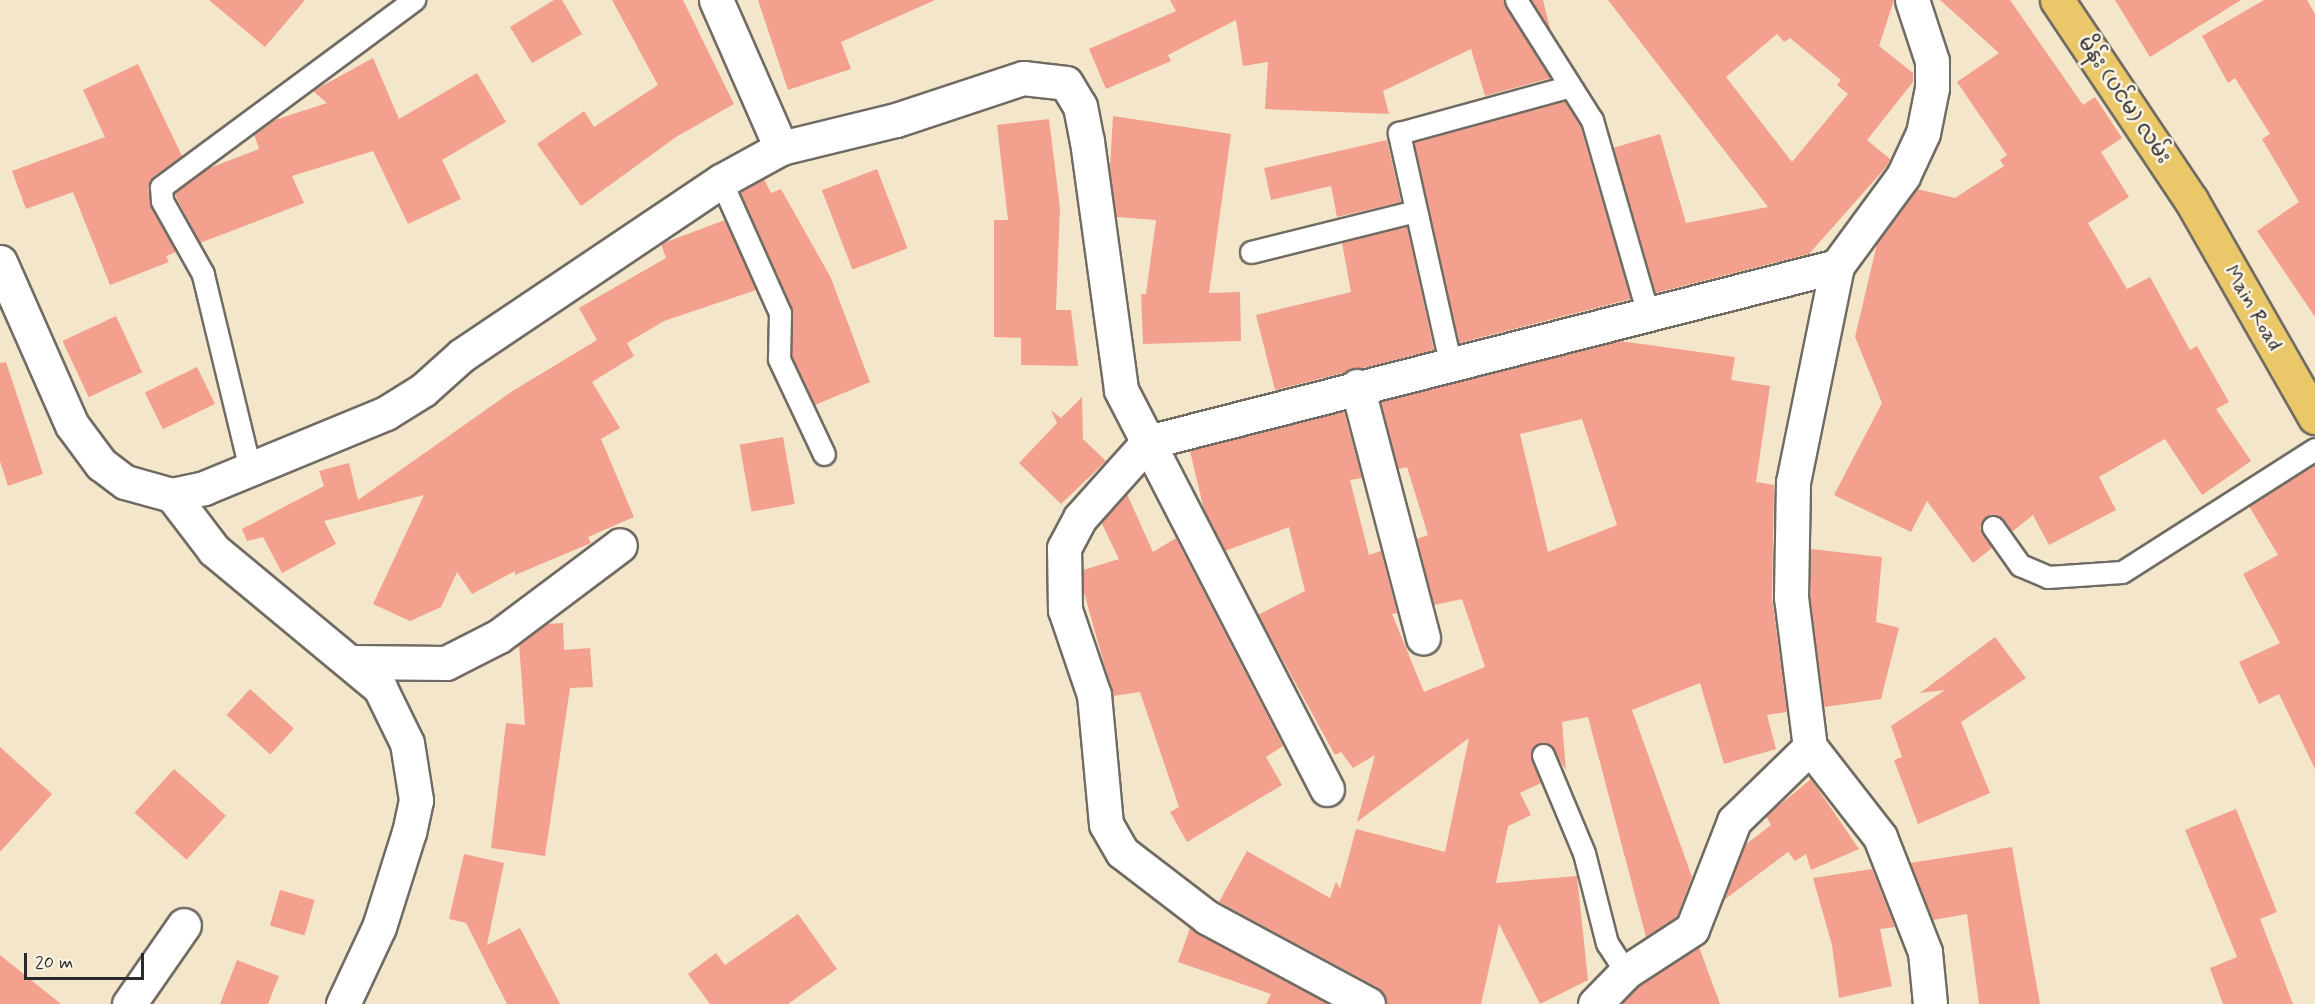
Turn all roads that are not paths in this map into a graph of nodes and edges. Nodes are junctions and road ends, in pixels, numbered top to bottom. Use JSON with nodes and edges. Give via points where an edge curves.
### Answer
{"nodes":[{"id":1,"x":414,"y":0,"type":"edge"},
{"id":2,"x":716,"y":0,"type":"edge"},
{"id":3,"x":1516,"y":0,"type":"edge"},
{"id":4,"x":1912,"y":0,"type":"edge"},
{"id":5,"x":2057,"y":0,"type":"edge"},
{"id":6,"x":1568,"y":87,"type":"junction"},
{"id":7,"x":781,"y":148,"type":"junction"},
{"id":8,"x":722,"y":181,"type":"junction"},
{"id":9,"x":2191,"y":200,"type":"joint"},
{"id":10,"x":1416,"y":211,"type":"junction"},
{"id":11,"x":1251,"y":252,"type":"dead end"},
{"id":12,"x":0,"y":262,"type":"edge"},
{"id":13,"x":1837,"y":266,"type":"junction"},
{"id":14,"x":1648,"y":314,"type":"junction"},
{"id":15,"x":1450,"y":362,"type":"junction"},
{"id":16,"x":1357,"y":386,"type":"junction"},
{"id":17,"x":2315,"y":417,"type":"edge"},
{"id":18,"x":1148,"y":441,"type":"junction"},
{"id":19,"x":2315,"y":449,"type":"edge"},
{"id":20,"x":824,"y":454,"type":"dead end"},
{"id":21,"x":250,"y":469,"type":"junction"},
{"id":22,"x":172,"y":495,"type":"junction"},
{"id":23,"x":1993,"y":527,"type":"dead end"},
{"id":24,"x":620,"y":545,"type":"dead end"},
{"id":25,"x":1423,"y":638,"type":"dead end"},
{"id":26,"x":352,"y":662,"type":"junction"},
{"id":27,"x":1810,"y":747,"type":"junction"},
{"id":28,"x":1543,"y":754,"type":"dead end"},
{"id":29,"x":1327,"y":789,"type":"dead end"},
{"id":30,"x":184,"y":925,"type":"dead end"},
{"id":31,"x":1626,"y":972,"type":"junction"},
{"id":32,"x":129,"y":1004,"type":"edge"},
{"id":33,"x":343,"y":1004,"type":"edge"},
{"id":34,"x":1368,"y":1004,"type":"edge"},
{"id":35,"x":1595,"y":1004,"type":"edge"},
{"id":36,"x":1930,"y":1004,"type":"edge"}],
"edges":[{"from":1,"to":21,"type":"lane","via":[[161,187],[162,201],[203,274]]},
{"from":2,"to":7,"type":"street"},
{"from":3,"to":6,"type":"lane"},
{"from":4,"to":13,"type":"street","via":[[1932,61],[1923,133],[1903,176]]},
{"from":5,"to":9,"type":"main road","name":"မိန်း (ပင်မ) လမ်း"},
{"from":6,"to":10,"type":"lane","via":[[1400,134]]},
{"from":6,"to":14,"type":"lane","via":[[1592,120]]},
{"from":7,"to":8,"type":"street"},
{"from":7,"to":18,"type":"street","via":[[896,120],[1023,78],[1066,83],[1080,106],[1087,141],[1121,390]]},
{"from":8,"to":20,"type":"lane","via":[[780,313],[779,359]]},
{"from":8,"to":21,"type":"street","via":[[462,355],[423,390],[386,413]]},
{"from":9,"to":17,"type":"main road","name":"Main Road"},
{"from":10,"to":11,"type":"lane"},
{"from":10,"to":15,"type":"lane"},
{"from":12,"to":22,"type":"street","via":[[72,425],[101,464],[125,482]]},
{"from":13,"to":14,"type":"street"},
{"from":13,"to":27,"type":"street","via":[[1793,482],[1791,597]]},
{"from":14,"to":15,"type":"street"},
{"from":15,"to":16,"type":"street"},
{"from":16,"to":18,"type":"street"},
{"from":16,"to":25,"type":"street"},
{"from":18,"to":29,"type":"street"},
{"from":18,"to":34,"type":"street","via":[[1080,518],[1064,548],[1065,610],[1094,695],[1106,824],[1122,852],[1170,892]]},
{"from":19,"to":23,"type":"lane","via":[[2122,572],[2048,577],[2020,565]]},
{"from":21,"to":22,"type":"street"},
{"from":22,"to":26,"type":"street","via":[[214,550]]},
{"from":24,"to":26,"type":"street","via":[[499,636],[446,663]]},
{"from":26,"to":33,"type":"street","via":[[380,688],[395,714],[407,743],[416,800],[379,927]]},
{"from":27,"to":31,"type":"street","via":[[1734,821],[1692,929]]},
{"from":27,"to":36,"type":"street","via":[[1880,837],[1925,952]]},
{"from":28,"to":31,"type":"lane","via":[[1584,853],[1607,943]]},
{"from":30,"to":32,"type":"street"},
{"from":31,"to":35,"type":"street"}]}
